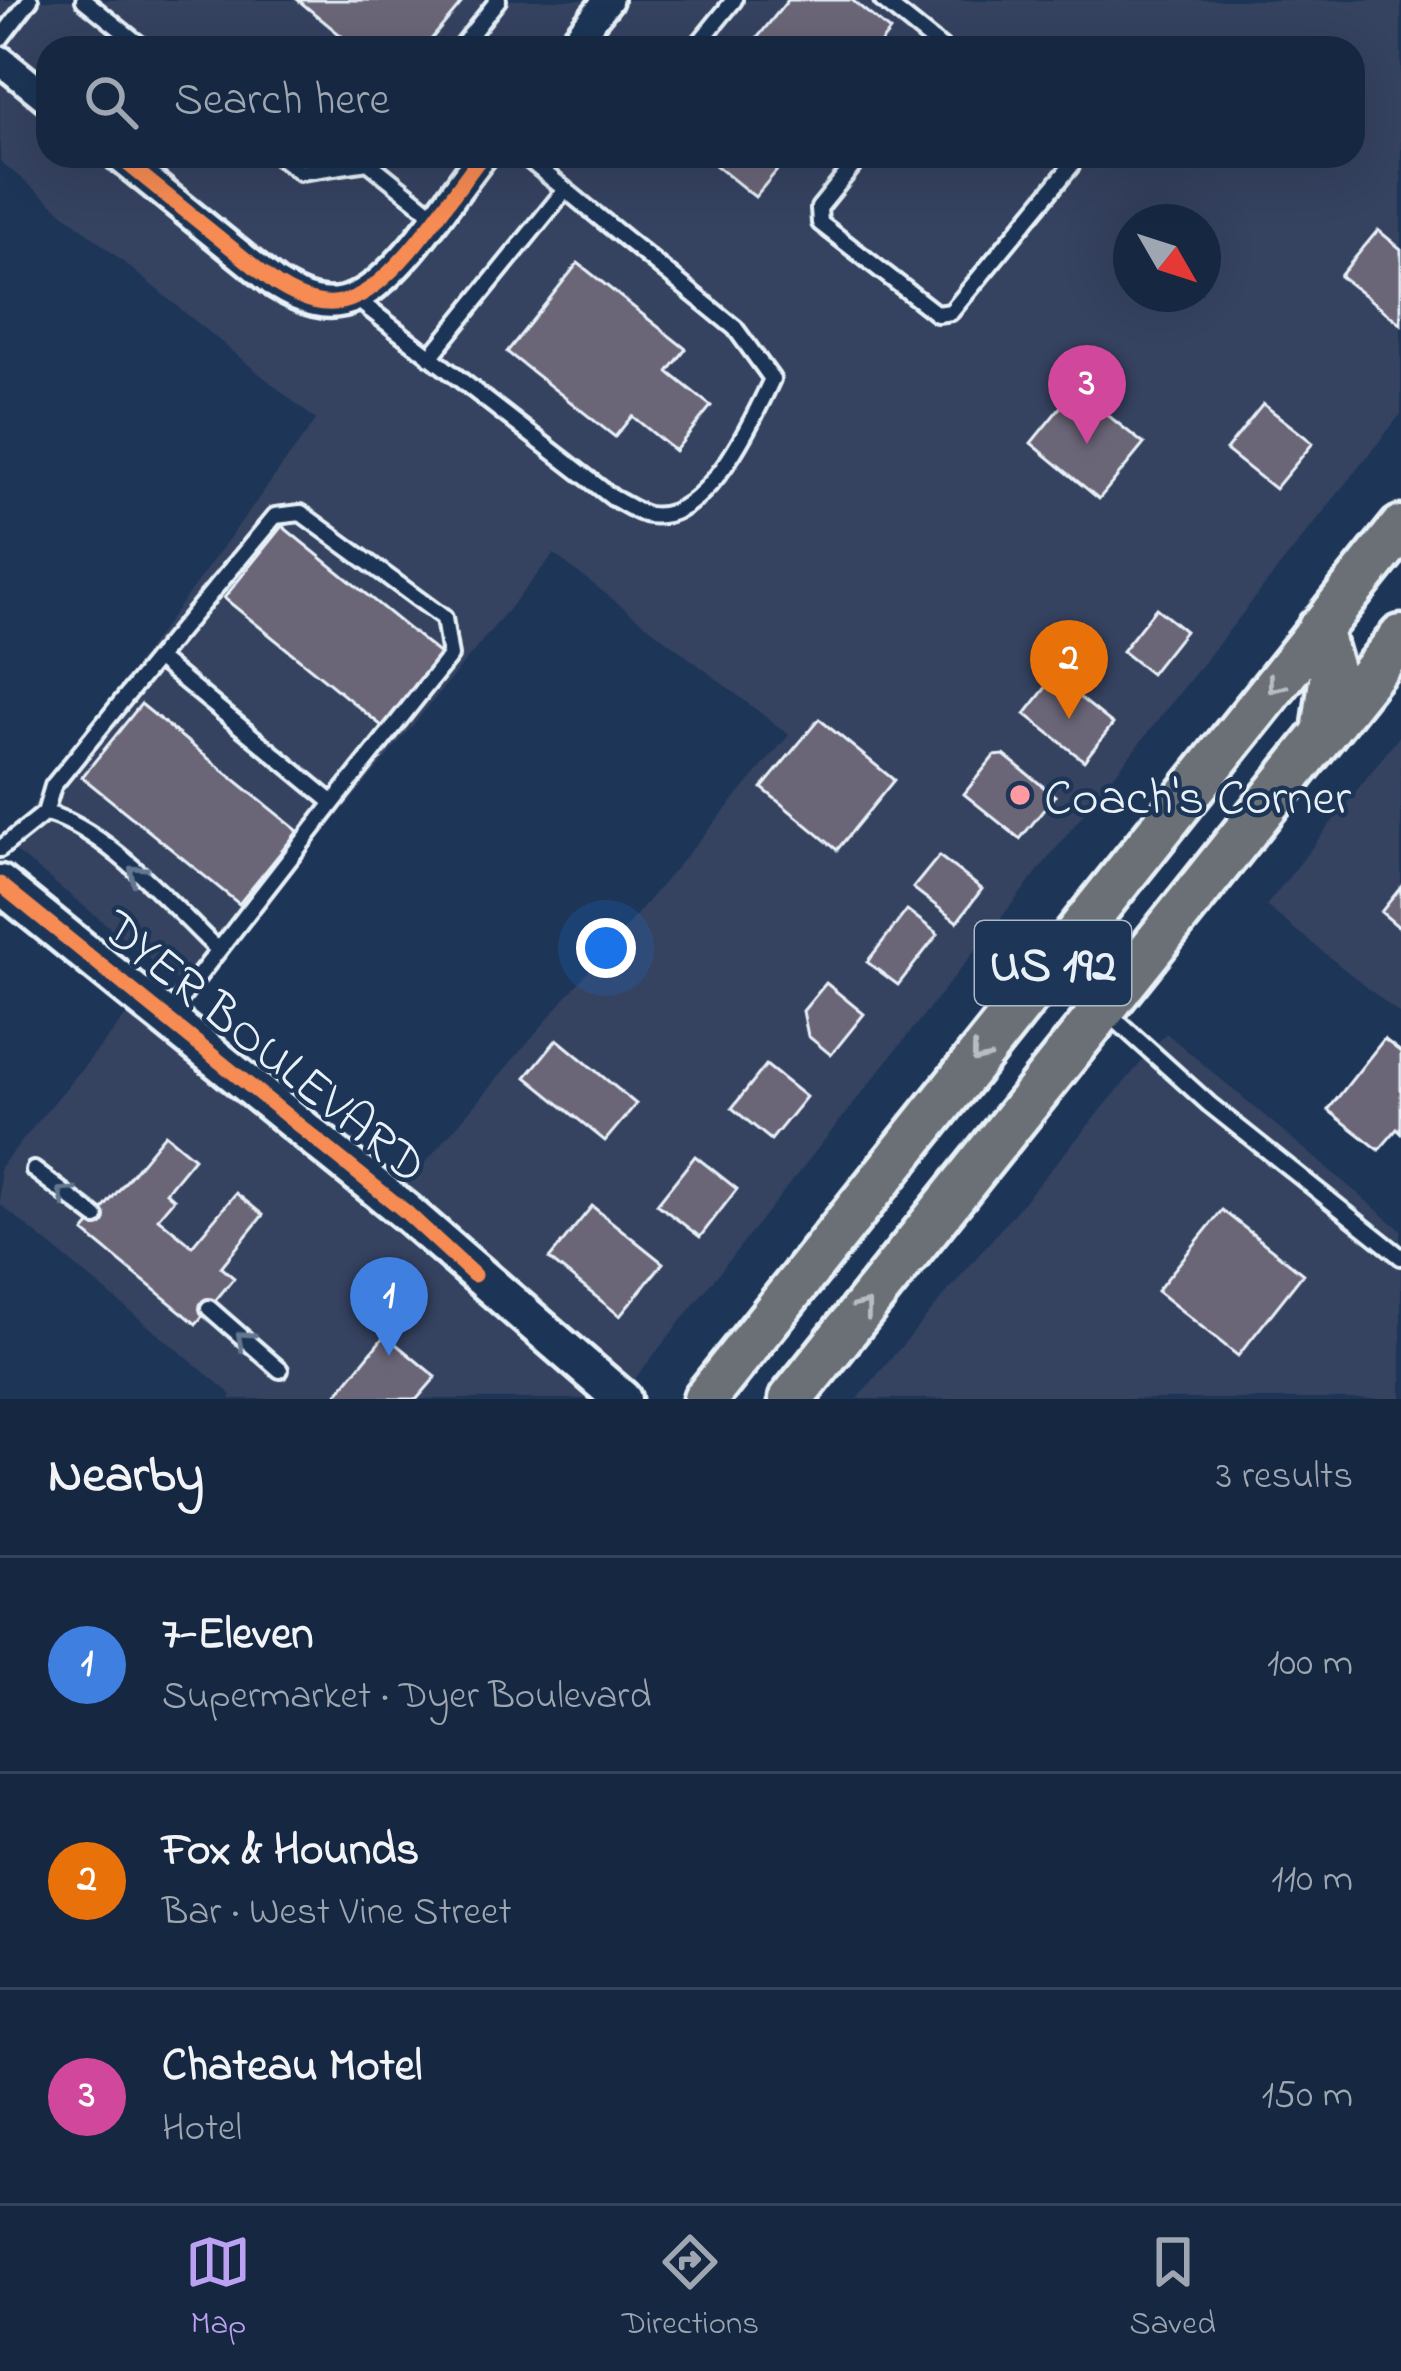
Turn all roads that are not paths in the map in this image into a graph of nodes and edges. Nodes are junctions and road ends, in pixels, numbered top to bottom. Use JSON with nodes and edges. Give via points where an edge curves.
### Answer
{"nodes":[{"id":1,"x":30,"y":0,"type":"edge"},
{"id":2,"x":84,"y":0,"type":"edge"},
{"id":3,"x":498,"y":0,"type":"edge"},
{"id":4,"x":608,"y":0,"type":"edge"},
{"id":5,"x":734,"y":0,"type":"edge"},
{"id":6,"x":882,"y":0,"type":"edge"},
{"id":7,"x":129,"y":36,"type":"edge"},
{"id":8,"x":470,"y":36,"type":"edge"},
{"id":9,"x":579,"y":36,"type":"edge"},
{"id":10,"x":705,"y":36,"type":"edge"},
{"id":11,"x":927,"y":36,"type":"edge"},
{"id":12,"x":0,"y":39,"type":"edge"},
{"id":13,"x":0,"y":60,"type":"edge"},
{"id":14,"x":36,"y":89,"type":"edge"},
{"id":15,"x":133,"y":168,"type":"edge"},
{"id":16,"x":380,"y":168,"type":"edge"},
{"id":17,"x":472,"y":168,"type":"edge"},
{"id":18,"x":538,"y":168,"type":"edge"},
{"id":19,"x":851,"y":168,"type":"edge"},
{"id":20,"x":1069,"y":168,"type":"edge"},
{"id":21,"x":565,"y":190,"type":"junction"},
{"id":22,"x":434,"y":215,"type":"junction"},
{"id":23,"x":355,"y":298,"type":"junction"},
{"id":24,"x":430,"y":357,"type":"junction"},
{"id":25,"x":1401,"y":528,"type":"edge"},
{"id":26,"x":1319,"y":629,"type":"junction"},
{"id":27,"x":1401,"y":638,"type":"edge"},
{"id":28,"x":157,"y":658,"type":"junction"},
{"id":29,"x":1323,"y":734,"type":"junction"},
{"id":30,"x":333,"y":803,"type":"junction"},
{"id":31,"x":45,"y":814,"type":"junction"},
{"id":32,"x":0,"y":849,"type":"edge"},
{"id":33,"x":0,"y":884,"type":"edge"},
{"id":34,"x":216,"y":948,"type":"junction"},
{"id":35,"x":1104,"y":1010,"type":"junction"},
{"id":36,"x":166,"y":1018,"type":"junction"},
{"id":37,"x":34,"y":1170,"type":"dead end"},
{"id":38,"x":96,"y":1217,"type":"dead end"},
{"id":39,"x":1401,"y":1257,"type":"edge"},
{"id":40,"x":209,"y":1308,"type":"dead end"},
{"id":41,"x":280,"y":1370,"type":"dead end"},
{"id":42,"x":622,"y":1399,"type":"edge"},
{"id":43,"x":705,"y":1399,"type":"edge"},
{"id":44,"x":791,"y":1399,"type":"edge"}],
"edges":[{"from":1,"to":12,"type":"lane"},
{"from":2,"to":7,"type":"lane"},
{"from":3,"to":8,"type":"lane"},
{"from":4,"to":9,"type":"street"},
{"from":5,"to":10,"type":"lane"},
{"from":6,"to":11,"type":"lane"},
{"from":13,"to":14,"type":"street"},
{"from":15,"to":23,"type":"street","via":[[276,284],[325,303]]},
{"from":16,"to":22,"type":"lane"},
{"from":17,"to":22,"type":"street"},
{"from":18,"to":21,"type":"lane"},
{"from":19,"to":20,"type":"lane","via":[[819,208],[820,223],[937,314],[952,312]]},
{"from":21,"to":24,"type":"lane"},
{"from":21,"to":24,"type":"lane","via":[[735,328],[772,379],[740,449],[681,510],[649,515],[613,498]]},
{"from":22,"to":23,"type":"street"},
{"from":23,"to":24,"type":"lane"},
{"from":25,"to":26,"type":"highway","number":"US 192"},
{"from":26,"to":29,"type":"highway","via":[[1332,673]]},
{"from":26,"to":43,"type":"highway","number":"US 192","one_way":true},
{"from":27,"to":29,"type":"highway","number":"US 192"},
{"from":28,"to":30,"type":"lane"},
{"from":28,"to":30,"type":"lane","via":[[275,516],[301,513],[444,618],[450,656]]},
{"from":28,"to":31,"type":"lane","via":[[53,786]]},
{"from":29,"to":35,"type":"highway","number":"US 192"},
{"from":30,"to":34,"type":"lane"},
{"from":31,"to":32,"type":"lane"},
{"from":34,"to":31,"type":"lane","one_way":true,"via":[[131,868],[63,818]]},
{"from":33,"to":36,"type":"main road","name":"DYER BOULEVARD"},
{"from":34,"to":36,"type":"lane"},
{"from":35,"to":39,"type":"lane"},
{"from":44,"to":35,"type":"highway","number":"US 192","one_way":true},
{"from":36,"to":42,"type":"main road","name":"DYER BOULEVARD"},
{"from":38,"to":37,"type":"lane","one_way":true},
{"from":41,"to":40,"type":"lane","one_way":true}]}
